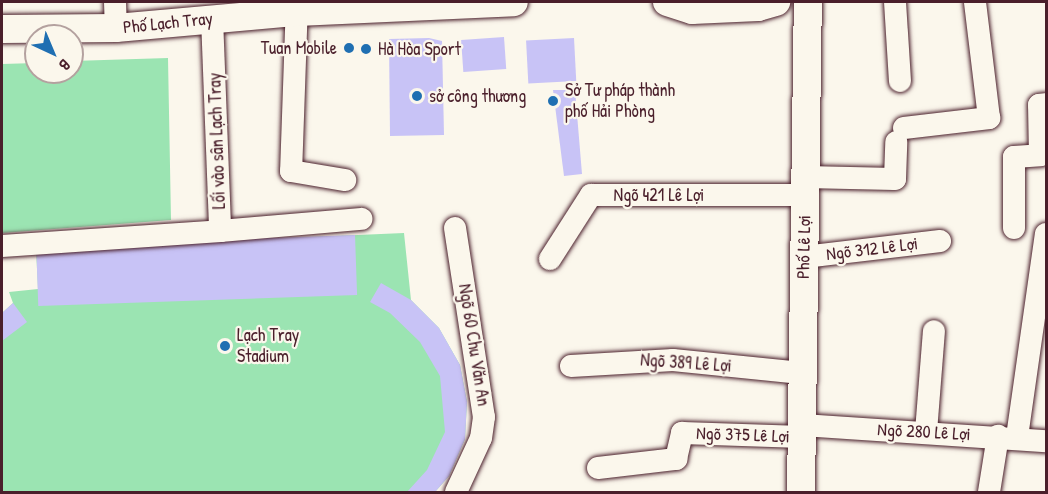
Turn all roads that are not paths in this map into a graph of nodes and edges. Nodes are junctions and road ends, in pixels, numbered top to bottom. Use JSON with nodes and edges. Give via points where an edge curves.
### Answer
{"nodes":[{"id":1,"x":514,"y":2,"type":"edge"},
{"id":2,"x":667,"y":2,"type":"edge"},
{"id":3,"x":776,"y":2,"type":"edge"},
{"id":4,"x":808,"y":2,"type":"edge"},
{"id":5,"x":895,"y":2,"type":"edge"},
{"id":6,"x":975,"y":2,"type":"edge"},
{"id":7,"x":424,"y":4,"type":"edge"},
{"id":8,"x":343,"y":6,"type":"edge"},
{"id":9,"x":297,"y":7,"type":"edge"},
{"id":10,"x":115,"y":15,"type":"edge"},
{"id":11,"x":212,"y":18,"type":"junction"},
{"id":12,"x":2,"y":29,"type":"edge"},
{"id":13,"x":900,"y":81,"type":"dead end"},
{"id":14,"x":1047,"y":104,"type":"edge"},
{"id":15,"x":345,"y":180,"type":"dead end"},
{"id":16,"x":805,"y":186,"type":"junction"},
{"id":17,"x":361,"y":219,"type":"dead end"},
{"id":18,"x":455,"y":228,"type":"dead end"},
{"id":19,"x":1014,"y":228,"type":"dead end"},
{"id":20,"x":220,"y":231,"type":"junction"},
{"id":21,"x":1047,"y":234,"type":"edge"},
{"id":22,"x":940,"y":241,"type":"dead end"},
{"id":23,"x":2,"y":246,"type":"edge"},
{"id":24,"x":804,"y":257,"type":"junction"},
{"id":25,"x":550,"y":259,"type":"dead end"},
{"id":26,"x":934,"y":331,"type":"dead end"},
{"id":27,"x":571,"y":366,"type":"dead end"},
{"id":28,"x":801,"y":374,"type":"junction"},
{"id":29,"x":802,"y":431,"type":"junction"},
{"id":30,"x":926,"y":432,"type":"junction"},
{"id":31,"x":1008,"y":437,"type":"junction"},
{"id":32,"x":1047,"y":441,"type":"edge"},
{"id":33,"x":597,"y":468,"type":"dead end"},
{"id":34,"x":456,"y":492,"type":"edge"},
{"id":35,"x":801,"y":492,"type":"edge"},
{"id":36,"x":988,"y":492,"type":"edge"}],
"edges":[{"from":1,"to":7,"type":"main road","name":"Phố Lạch Tray"},
{"from":2,"to":3,"type":"main road","via":[[692,10],[758,7]]},
{"from":4,"to":16,"type":"main road","name":"Phố Lê Lợi"},
{"from":5,"to":13,"type":"lane"},
{"from":6,"to":16,"type":"lane","via":[[989,118],[900,135],[894,179]]},
{"from":7,"to":8,"type":"main road","name":"Phố Lạch Tray"},
{"from":8,"to":9,"type":"main road","name":"Phố Lạch Tray"},
{"from":9,"to":11,"type":"main road","name":"Phố Lạch Tray"},
{"from":9,"to":15,"type":"lane","via":[[291,171]]},
{"from":10,"to":11,"type":"main road","name":"Phố Lạch Tray"},
{"from":10,"to":12,"type":"main road","name":"Phố Lạch Tray"},
{"from":11,"to":20,"type":"lane","name":"Lối vào sân Lạch Tray"},
{"from":14,"to":19,"type":"lane","via":[[1039,105],[1040,155],[1014,157]]},
{"from":16,"to":24,"type":"main road","name":"Phố Lê Lợi"},
{"from":16,"to":25,"type":"lane","name":"Ngõ 421 Lê Lợi","via":[[591,195]]},
{"from":17,"to":20,"type":"lane","name":"Lối vào sân Lạch Tray"},
{"from":18,"to":34,"type":"lane","name":"Ngõ 60 Chu Văn An","via":[[484,417],[481,438]]},
{"from":20,"to":23,"type":"lane"},
{"from":21,"to":31,"type":"lane"},
{"from":22,"to":24,"type":"lane","name":"Ngõ 312 Lê Lợi"},
{"from":24,"to":28,"type":"main road","name":"Phố Lê Lợi"},
{"from":26,"to":30,"type":"lane"},
{"from":27,"to":28,"type":"lane","name":"Ngõ 389 Lê Lợi","via":[[673,360]]},
{"from":28,"to":29,"type":"main road","name":"Phố Lê Lợi"},
{"from":29,"to":30,"type":"lane","name":"Ngõ 280 Lê Lợi"},
{"from":29,"to":33,"type":"lane","name":"Ngõ 375 Lê Lợi","via":[[682,433],[676,459]]},
{"from":29,"to":35,"type":"main road","name":"Phố Lê Lợi"},
{"from":30,"to":31,"type":"lane","name":"Ngõ 280 Lê Lợi"},
{"from":31,"to":32,"type":"lane","name":"Ngõ 280 Lê Lợi"},
{"from":31,"to":36,"type":"lane"}]}
